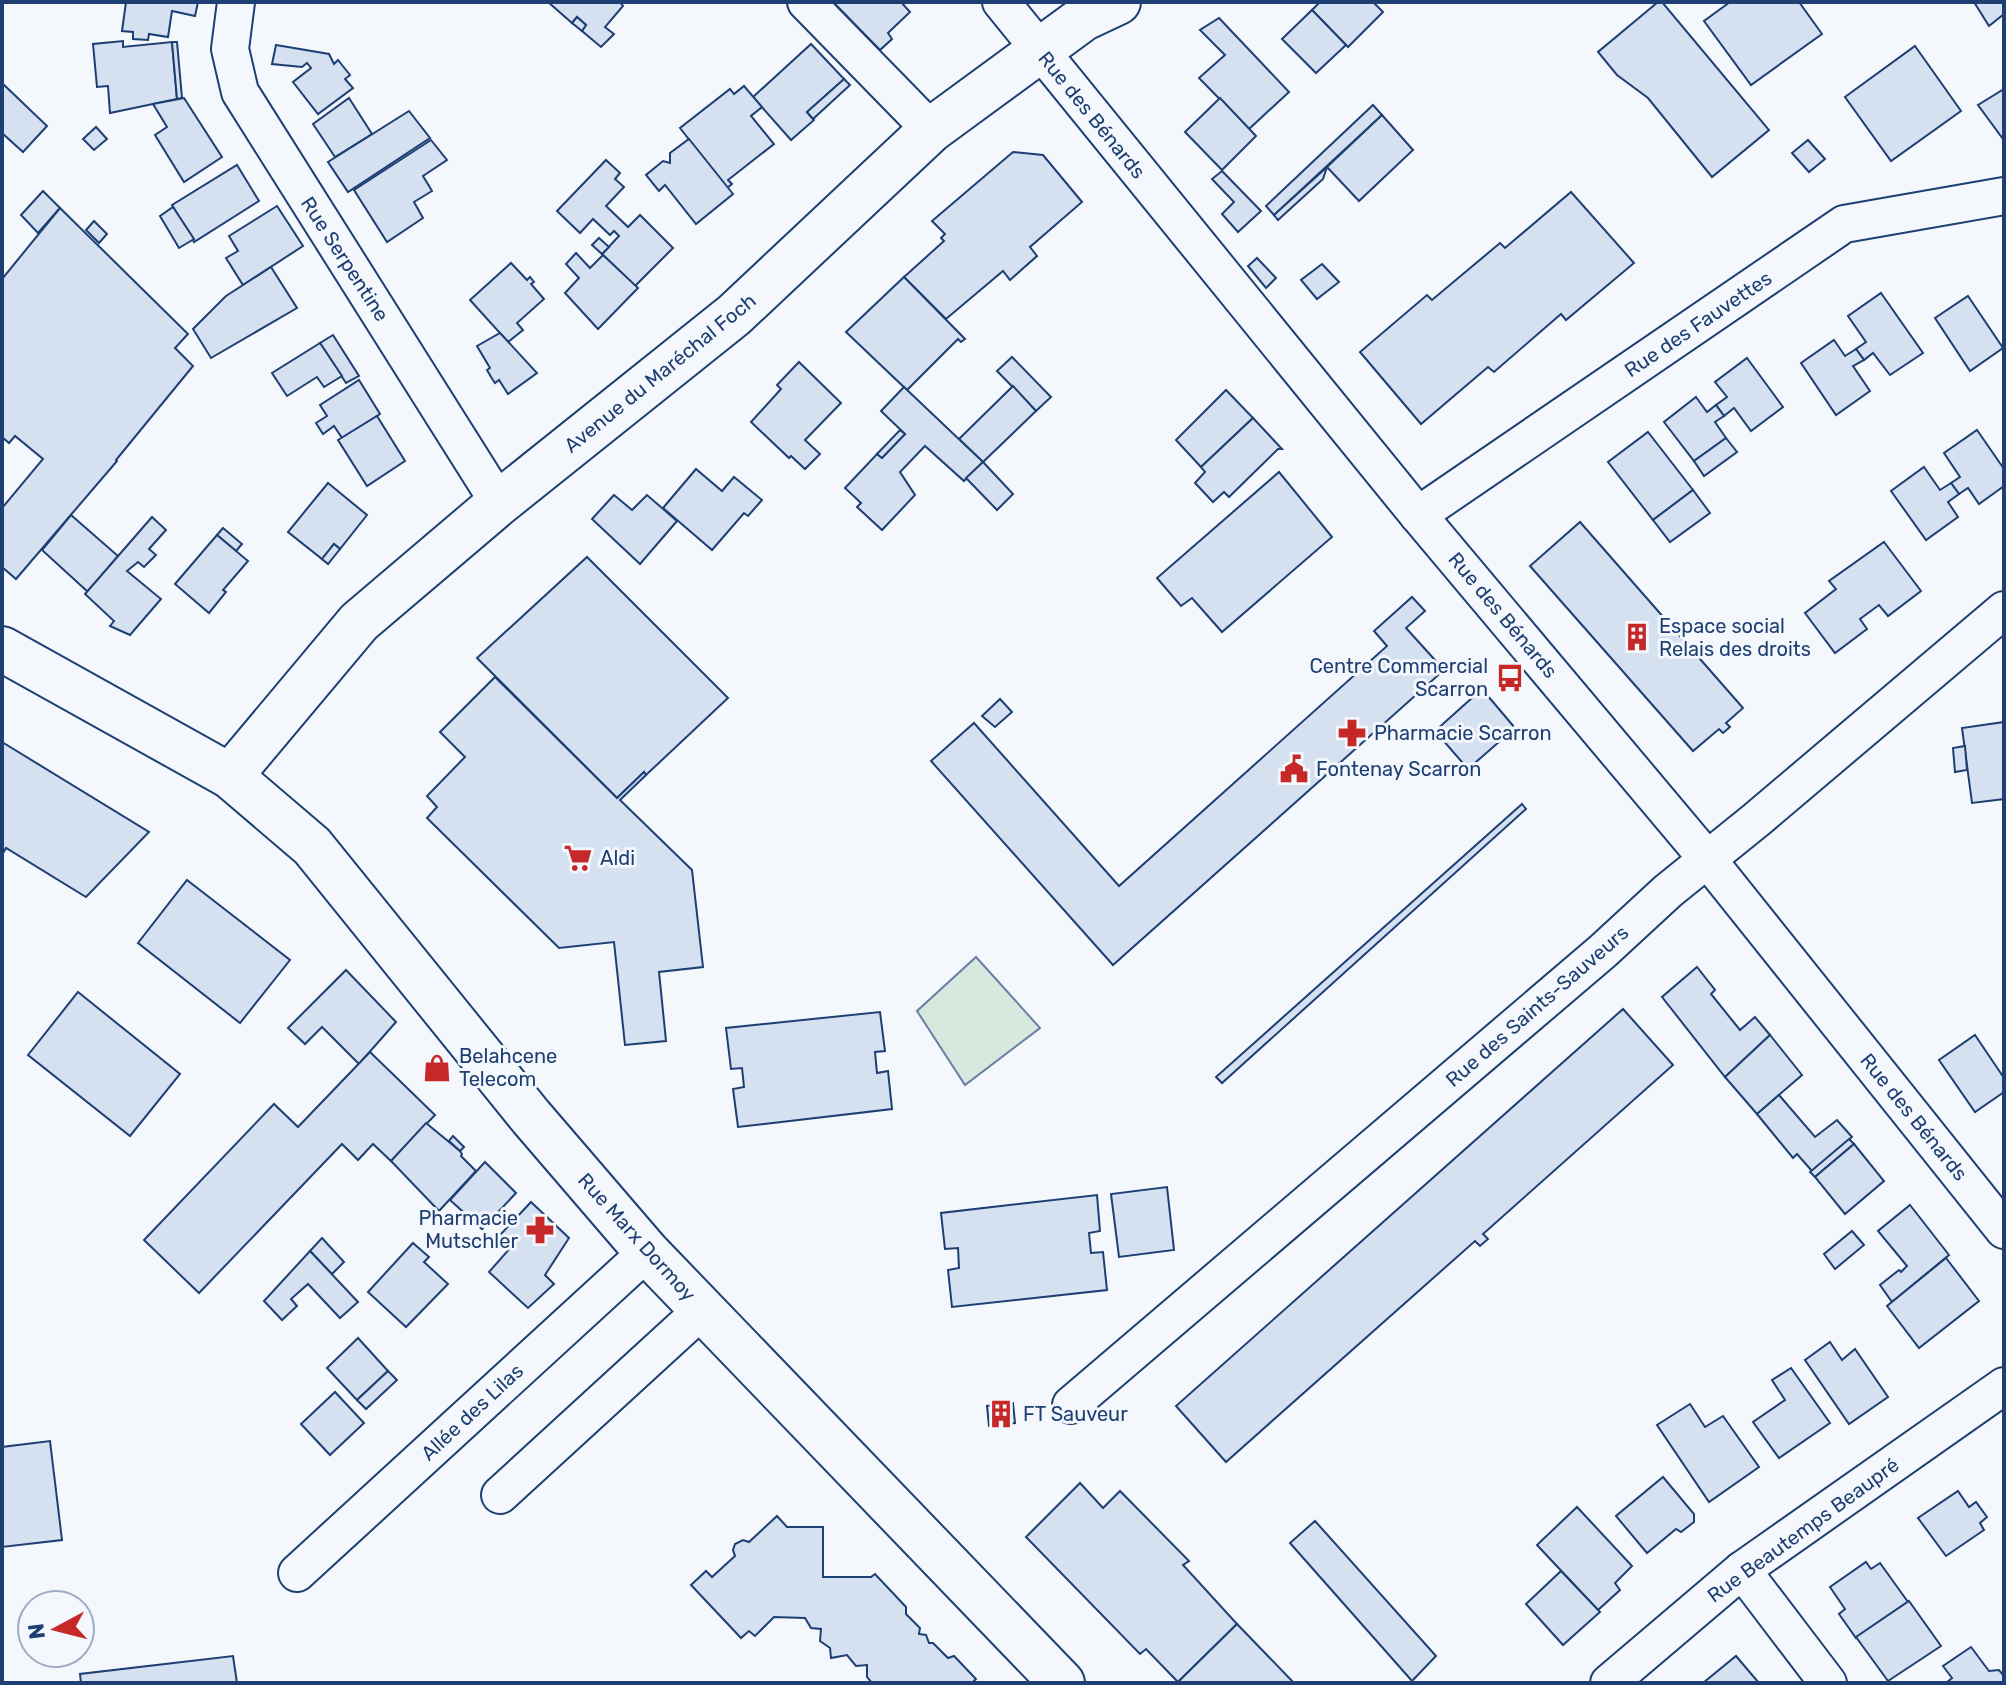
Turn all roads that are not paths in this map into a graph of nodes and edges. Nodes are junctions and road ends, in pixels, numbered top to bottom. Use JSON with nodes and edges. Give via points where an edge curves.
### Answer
{"nodes":[{"id":1,"x":236,"y":2,"type":"edge"},
{"id":2,"x":806,"y":2,"type":"edge"},
{"id":3,"x":1001,"y":2,"type":"edge"},
{"id":4,"x":1118,"y":2,"type":"edge"},
{"id":5,"x":1039,"y":50,"type":"junction"},
{"id":6,"x":931,"y":130,"type":"junction"},
{"id":7,"x":2004,"y":196,"type":"edge"},
{"id":8,"x":499,"y":503,"type":"junction"},
{"id":9,"x":1418,"y":515,"type":"junction"},
{"id":10,"x":2004,"y":610,"type":"edge"},
{"id":11,"x":2,"y":649,"type":"edge"},
{"id":12,"x":230,"y":776,"type":"junction"},
{"id":13,"x":1708,"y":860,"type":"junction"},
{"id":14,"x":2004,"y":1230,"type":"edge"},
{"id":15,"x":647,"y":1252,"type":"junction"},
{"id":16,"x":702,"y":1310,"type":"junction"},
{"id":17,"x":2004,"y":1386,"type":"edge"},
{"id":18,"x":1071,"y":1405,"type":"dead end"},
{"id":19,"x":500,"y":1495,"type":"dead end"},
{"id":20,"x":1742,"y":1570,"type":"junction"},
{"id":21,"x":297,"y":1573,"type":"dead end"},
{"id":22,"x":1062,"y":1683,"type":"edge"},
{"id":23,"x":1609,"y":1683,"type":"edge"},
{"id":24,"x":1828,"y":1683,"type":"edge"}],
"edges":[{"from":1,"to":8,"type":"street","name":"Rue Serpentine","via":[[230,49],[240,92]]},
{"from":2,"to":6,"type":"street"},
{"from":3,"to":5,"type":"street","name":"Rue des Bénards"},
{"from":4,"to":5,"type":"main road","name":"Avenue du Maréchal Foch"},
{"from":5,"to":6,"type":"main road","name":"Avenue du Maréchal Foch"},
{"from":5,"to":9,"type":"street","name":"Rue des Bénards"},
{"from":6,"to":8,"type":"main road","name":"Avenue du Maréchal Foch","via":[[734,315]]},
{"from":7,"to":9,"type":"street","name":"Rue des Fauvettes","via":[[1844,224]]},
{"from":8,"to":12,"type":"main road","name":"Avenue du Maréchal Foch","via":[[359,622]]},
{"from":9,"to":13,"type":"street","name":"Rue des Bénards"},
{"from":10,"to":13,"type":"street","name":"Rue des Saints-Sauveurs"},
{"from":11,"to":12,"type":"main road","name":"Rue Marx Dormoy"},
{"from":12,"to":15,"type":"main road","name":"Rue Marx Dormoy","via":[[312,846]]},
{"from":13,"to":14,"type":"street","name":"Rue des Bénards"},
{"from":13,"to":18,"type":"street","name":"Rue des Saints-Sauveurs"},
{"from":15,"to":16,"type":"main road","name":"Rue Marx Dormoy"},
{"from":15,"to":21,"type":"street","name":"Allée des Lilas"},
{"from":16,"to":19,"type":"street"},
{"from":16,"to":22,"type":"main road","name":"Rue Marx Dormoy"},
{"from":17,"to":20,"type":"street","name":"Rue Beautemps Beaupré"},
{"from":20,"to":23,"type":"street","name":"Rue Beautemps Beaupré"},
{"from":20,"to":24,"type":"street"}]}
